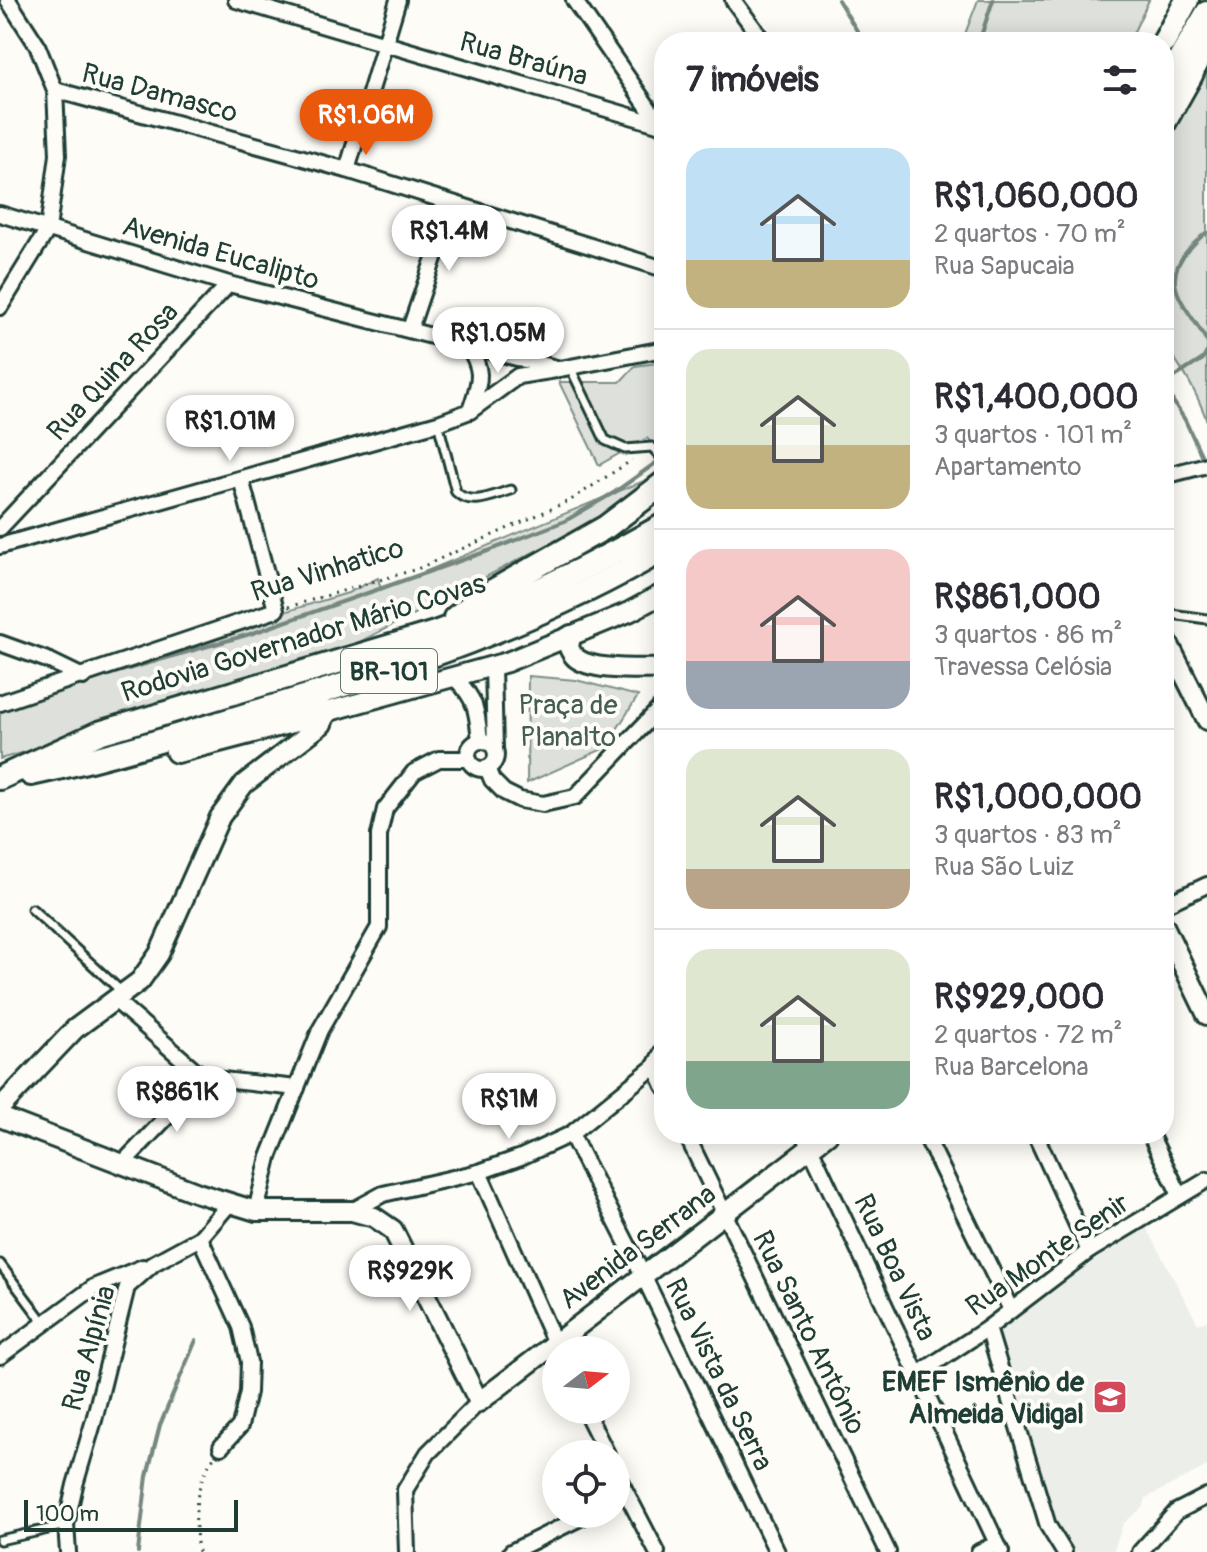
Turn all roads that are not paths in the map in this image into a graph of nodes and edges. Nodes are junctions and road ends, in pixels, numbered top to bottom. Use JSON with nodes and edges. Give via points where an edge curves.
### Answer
{"nodes":[{"id":1,"x":8,"y":0,"type":"edge"},
{"id":2,"x":236,"y":0,"type":"edge"},
{"id":3,"x":398,"y":0,"type":"edge"},
{"id":4,"x":574,"y":0,"type":"edge"},
{"id":5,"x":733,"y":0,"type":"edge"},
{"id":6,"x":1187,"y":0,"type":"edge"},
{"id":7,"x":1207,"y":13,"type":"edge"},
{"id":8,"x":757,"y":32,"type":"edge"},
{"id":9,"x":1169,"y":32,"type":"edge"},
{"id":10,"x":1207,"y":36,"type":"edge"},
{"id":11,"x":384,"y":46,"type":"junction"},
{"id":12,"x":1174,"y":69,"type":"edge"},
{"id":13,"x":55,"y":90,"type":"junction"},
{"id":14,"x":638,"y":92,"type":"junction"},
{"id":15,"x":1174,"y":105,"type":"edge"},
{"id":16,"x":624,"y":113,"type":"junction"},
{"id":17,"x":654,"y":115,"type":"edge"},
{"id":18,"x":654,"y":124,"type":"edge"},
{"id":19,"x":347,"y":170,"type":"junction"},
{"id":20,"x":452,"y":205,"type":"junction"},
{"id":21,"x":0,"y":214,"type":"edge"},
{"id":22,"x":48,"y":229,"type":"junction"},
{"id":23,"x":654,"y":266,"type":"edge"},
{"id":24,"x":229,"y":284,"type":"junction"},
{"id":25,"x":0,"y":307,"type":"edge"},
{"id":26,"x":410,"y":329,"type":"junction"},
{"id":27,"x":467,"y":344,"type":"junction"},
{"id":28,"x":654,"y":351,"type":"edge"},
{"id":29,"x":565,"y":368,"type":"junction"},
{"id":30,"x":470,"y":411,"type":"junction"},
{"id":31,"x":438,"y":423,"type":"junction"},
{"id":32,"x":654,"y":449,"type":"edge"},
{"id":33,"x":1200,"y":468,"type":"edge"},
{"id":34,"x":1174,"y":474,"type":"edge"},
{"id":35,"x":241,"y":479,"type":"junction"},
{"id":36,"x":511,"y":490,"type":"dead end"},
{"id":37,"x":654,"y":491,"type":"edge"},
{"id":38,"x":0,"y":528,"type":"edge"},
{"id":39,"x":654,"y":531,"type":"edge"},
{"id":40,"x":0,"y":546,"type":"edge"},
{"id":41,"x":654,"y":555,"type":"edge"},
{"id":42,"x":654,"y":598,"type":"edge"},
{"id":43,"x":1174,"y":614,"type":"edge"},
{"id":44,"x":1207,"y":619,"type":"edge"},
{"id":45,"x":435,"y":633,"type":"junction"},
{"id":46,"x":571,"y":635,"type":"junction"},
{"id":47,"x":0,"y":643,"type":"edge"},
{"id":48,"x":1174,"y":655,"type":"edge"},
{"id":49,"x":493,"y":667,"type":"junction"},
{"id":50,"x":654,"y":669,"type":"edge"},
{"id":51,"x":83,"y":677,"type":"junction"},
{"id":52,"x":455,"y":678,"type":"junction"},
{"id":53,"x":0,"y":703,"type":"edge"},
{"id":54,"x":326,"y":712,"type":"junction"},
{"id":55,"x":654,"y":714,"type":"edge"},
{"id":56,"x":1207,"y":720,"type":"edge"},
{"id":57,"x":480,"y":741,"type":"junction"},
{"id":58,"x":495,"y":749,"type":"junction"},
{"id":59,"x":100,"y":759,"type":"junction"},
{"id":60,"x":469,"y":759,"type":"junction"},
{"id":61,"x":487,"y":768,"type":"junction"},
{"id":62,"x":0,"y":780,"type":"edge"},
{"id":63,"x":1207,"y":885,"type":"edge"},
{"id":64,"x":1174,"y":900,"type":"edge"},
{"id":65,"x":32,"y":909,"type":"dead end"},
{"id":66,"x":1174,"y":947,"type":"edge"},
{"id":67,"x":119,"y":996,"type":"junction"},
{"id":68,"x":1207,"y":1015,"type":"edge"},
{"id":69,"x":654,"y":1067,"type":"edge"},
{"id":70,"x":204,"y":1078,"type":"junction"},
{"id":71,"x":297,"y":1088,"type":"junction"},
{"id":72,"x":0,"y":1108,"type":"edge"},
{"id":73,"x":0,"y":1117,"type":"edge"},
{"id":74,"x":571,"y":1134,"type":"junction"},
{"id":75,"x":691,"y":1144,"type":"edge"},
{"id":76,"x":805,"y":1144,"type":"edge"},
{"id":77,"x":809,"y":1144,"type":"edge"},
{"id":78,"x":930,"y":1144,"type":"edge"},
{"id":79,"x":1040,"y":1144,"type":"edge"},
{"id":80,"x":1155,"y":1144,"type":"edge"},
{"id":81,"x":123,"y":1163,"type":"junction"},
{"id":82,"x":479,"y":1172,"type":"junction"},
{"id":83,"x":1207,"y":1180,"type":"edge"},
{"id":84,"x":1180,"y":1195,"type":"junction"},
{"id":85,"x":230,"y":1203,"type":"junction"},
{"id":86,"x":256,"y":1211,"type":"junction"},
{"id":87,"x":352,"y":1211,"type":"junction"},
{"id":88,"x":724,"y":1215,"type":"junction"},
{"id":89,"x":200,"y":1238,"type":"junction"},
{"id":90,"x":1089,"y":1251,"type":"junction"},
{"id":91,"x":154,"y":1263,"type":"junction"},
{"id":92,"x":0,"y":1264,"type":"edge"},
{"id":93,"x":643,"y":1275,"type":"junction"},
{"id":94,"x":1011,"y":1310,"type":"junction"},
{"id":95,"x":44,"y":1323,"type":"junction"},
{"id":96,"x":988,"y":1328,"type":"junction"},
{"id":97,"x":552,"y":1336,"type":"edge"},
{"id":98,"x":568,"y":1336,"type":"edge"},
{"id":99,"x":0,"y":1356,"type":"edge"},
{"id":100,"x":542,"y":1356,"type":"edge"},
{"id":101,"x":918,"y":1374,"type":"junction"},
{"id":102,"x":479,"y":1402,"type":"junction"},
{"id":103,"x":221,"y":1447,"type":"road end"},
{"id":104,"x":1207,"y":1496,"type":"edge"},
{"id":105,"x":630,"y":1511,"type":"edge"},
{"id":106,"x":66,"y":1525,"type":"junction"},
{"id":107,"x":560,"y":1528,"type":"edge"},
{"id":108,"x":0,"y":1540,"type":"edge"},
{"id":109,"x":999,"y":1548,"type":"edge"},
{"id":110,"x":68,"y":1552,"type":"edge"},
{"id":111,"x":407,"y":1552,"type":"edge"},
{"id":112,"x":511,"y":1552,"type":"edge"},
{"id":113,"x":657,"y":1552,"type":"edge"},
{"id":114,"x":777,"y":1552,"type":"edge"},
{"id":115,"x":888,"y":1552,"type":"edge"},
{"id":116,"x":979,"y":1552,"type":"edge"},
{"id":117,"x":1064,"y":1552,"type":"edge"},
{"id":118,"x":1140,"y":1552,"type":"edge"}],
"edges":[{"from":1,"to":13,"type":"street","via":[[37,45]]},
{"from":2,"to":11,"type":"street","name":"Rua Braúna"},
{"from":3,"to":11,"type":"street"},
{"from":4,"to":14,"type":"street"},
{"from":5,"to":8,"type":"street"},
{"from":6,"to":9,"type":"main road"},
{"from":7,"to":12,"type":"main road"},
{"from":10,"to":15,"type":"main road"},
{"from":11,"to":16,"type":"street","name":"Rua Braúna"},
{"from":11,"to":19,"type":"street"},
{"from":13,"to":19,"type":"street","name":"Rua Damasco"},
{"from":13,"to":22,"type":"street","via":[[58,155]]},
{"from":14,"to":16,"type":"street"},
{"from":14,"to":17,"type":"street"},
{"from":16,"to":18,"type":"street","name":"Rua Braúna"},
{"from":19,"to":20,"type":"street","name":"Rua Damasco"},
{"from":20,"to":23,"type":"street","name":"Rua Damasco"},
{"from":20,"to":26,"type":"street"},
{"from":21,"to":22,"type":"street","name":"Avenida Eucalipto"},
{"from":22,"to":24,"type":"street","name":"Avenida Eucalipto"},
{"from":22,"to":25,"type":"street"},
{"from":24,"to":26,"type":"street","name":"Avenida Eucalipto"},
{"from":24,"to":38,"type":"street","name":"Rua Quina Rosa"},
{"from":26,"to":27,"type":"street","name":"Avenida Eucalipto"},
{"from":27,"to":29,"type":"street","name":"Avenida Eucalipto"},
{"from":27,"to":30,"type":"street","via":[[479,364]]},
{"from":28,"to":29,"type":"street","name":"Avenida Eucalipto"},
{"from":29,"to":30,"type":"street","via":[[518,376]]},
{"from":29,"to":32,"type":"lane","via":[[605,440],[625,449]]},
{"from":30,"to":31,"type":"street"},
{"from":31,"to":35,"type":"street"},
{"from":31,"to":36,"type":"lane","via":[[462,499]]},
{"from":33,"to":34,"type":"street"},
{"from":35,"to":40,"type":"street"},
{"from":35,"to":51,"type":"street","name":"Rua Vinhatico","via":[[276,610]]},
{"from":37,"to":45,"type":"main road","via":[[606,527],[482,597]]},
{"from":39,"to":45,"type":"main road","name":"Rodovia Governador Mário Covas","number":"BR-101","via":[[601,561]]},
{"from":41,"to":59,"type":"main road","name":"Rodovia Governador Mário Covas","number":"BR-101","via":[[613,579],[439,655]]},
{"from":42,"to":46,"type":"street"},
{"from":43,"to":44,"type":"lane"},
{"from":45,"to":62,"type":"main road","name":"Rodovia Governador Mário Covas","number":"BR-101","via":[[99,733]]},
{"from":46,"to":49,"type":"street"},
{"from":46,"to":50,"type":"street","via":[[569,648],[575,658],[616,668]]},
{"from":47,"to":51,"type":"street"},
{"from":48,"to":56,"type":"street"},
{"from":49,"to":52,"type":"street"},
{"from":49,"to":58,"type":"street"},
{"from":51,"to":53,"type":"street","name":"Rua Vinhatico"},
{"from":52,"to":54,"type":"street"},
{"from":52,"to":57,"type":"street","via":[[472,695]]},
{"from":54,"to":59,"type":"main road","via":[[178,750]]},
{"from":54,"to":67,"type":"street","via":[[322,724],[244,784],[220,817],[159,954],[140,981]]},
{"from":55,"to":61,"type":"street","via":[[575,797],[543,804],[520,800],[504,792]]},
{"from":57,"to":58,"type":"street"},
{"from":57,"to":60,"type":"street"},
{"from":58,"to":61,"type":"street","via":[[494,762]]},
{"from":59,"to":62,"type":"main road","name":"Rodovia Governador Mário Covas","number":"BR-101"},
{"from":60,"to":61,"type":"street"},
{"from":60,"to":71,"type":"street","via":[[439,759],[414,772],[385,809],[379,835],[379,927],[320,1030]]},
{"from":63,"to":64,"type":"street"},
{"from":65,"to":67,"type":"lane"},
{"from":66,"to":68,"type":"street"},
{"from":67,"to":70,"type":"street"},
{"from":67,"to":72,"type":"street","via":[[75,1029]]},
{"from":69,"to":74,"type":"street"},
{"from":70,"to":71,"type":"street"},
{"from":70,"to":81,"type":"street"},
{"from":71,"to":86,"type":"street","via":[[269,1157]]},
{"from":73,"to":81,"type":"street"},
{"from":74,"to":82,"type":"street"},
{"from":74,"to":93,"type":"street","name":"Rua Vista da Serra"},
{"from":75,"to":88,"type":"street","name":"Rua Santo Antônio"},
{"from":76,"to":88,"type":"street","name":"Avenida Serrana"},
{"from":77,"to":101,"type":"street","name":"Rua Boa Vista"},
{"from":78,"to":94,"type":"street"},
{"from":79,"to":90,"type":"street"},
{"from":80,"to":84,"type":"street"},
{"from":81,"to":85,"type":"street"},
{"from":82,"to":87,"type":"street","via":[[383,1194]]},
{"from":82,"to":97,"type":"street"},
{"from":83,"to":84,"type":"street","name":"Rua Monte Senir"},
{"from":84,"to":90,"type":"street","name":"Rua Monte Senir"},
{"from":85,"to":86,"type":"street"},
{"from":85,"to":89,"type":"street","name":"Rua Alpínia"},
{"from":86,"to":87,"type":"street"},
{"from":87,"to":102,"type":"street","via":[[393,1230]]},
{"from":88,"to":93,"type":"street","name":"Avenida Serrana"},
{"from":88,"to":115,"type":"street","name":"Rua Santo Antônio"},
{"from":89,"to":91,"type":"street","name":"Rua Alpínia"},
{"from":89,"to":103,"type":"street","via":[[241,1327],[249,1362],[240,1426]]},
{"from":90,"to":94,"type":"street","name":"Rua Monte Senir"},
{"from":91,"to":95,"type":"street","via":[[94,1287]]},
{"from":91,"to":106,"type":"street","name":"Rua Alpínia","via":[[127,1287]]},
{"from":92,"to":95,"type":"lane"},
{"from":93,"to":98,"type":"street","name":"Avenida Serrana"},
{"from":93,"to":114,"type":"street","name":"Rua Vista da Serra"},
{"from":94,"to":96,"type":"street","name":"Rua Monte Senir"},
{"from":95,"to":99,"type":"street"},
{"from":96,"to":101,"type":"street","name":"Rua Monte Senir"},
{"from":96,"to":117,"type":"street","via":[[1048,1526]]},
{"from":100,"to":102,"type":"street","name":"Avenida Serrana"},
{"from":101,"to":109,"type":"street","name":"Rua Boa Vista"},
{"from":102,"to":111,"type":"street","via":[[428,1453],[405,1490]]},
{"from":104,"to":118,"type":"street","via":[[1176,1512]]},
{"from":105,"to":113,"type":"street"},
{"from":106,"to":108,"type":"lane"},
{"from":106,"to":110,"type":"street","name":"Rua Alpínia"},
{"from":107,"to":112,"type":"street"},
{"from":109,"to":116,"type":"street"}]}
